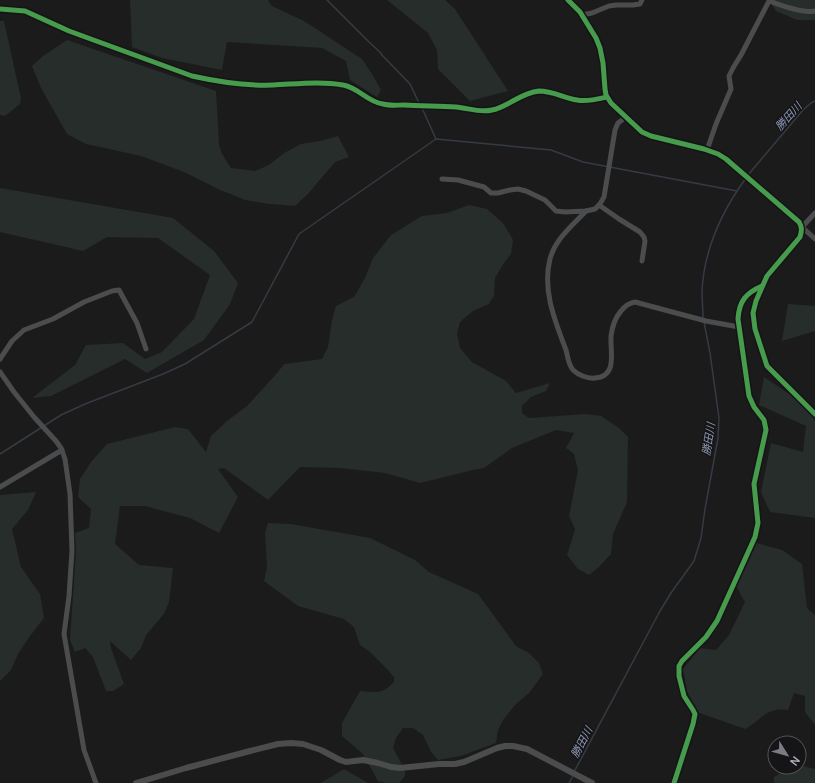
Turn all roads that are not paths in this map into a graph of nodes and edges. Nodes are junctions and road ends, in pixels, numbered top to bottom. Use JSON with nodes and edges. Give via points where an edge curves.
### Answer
{"nodes":[{"id":1,"x":568,"y":0,"type":"edge"},
{"id":2,"x":642,"y":0,"type":"edge"},
{"id":3,"x":0,"y":9,"type":"edge"},
{"id":4,"x":815,"y":11,"type":"edge"},
{"id":5,"x":582,"y":15,"type":"junction"},
{"id":6,"x":607,"y":97,"type":"junction"},
{"id":7,"x":626,"y":117,"type":"junction"},
{"id":8,"x":707,"y":150,"type":"junction"},
{"id":9,"x":737,"y":168,"type":"joint"},
{"id":10,"x":442,"y":178,"type":"dead end"},
{"id":11,"x":599,"y":206,"type":"junction"},
{"id":12,"x":586,"y":211,"type":"junction"},
{"id":13,"x":815,"y":213,"type":"edge"},
{"id":14,"x":802,"y":226,"type":"junction"},
{"id":15,"x":815,"y":239,"type":"edge"},
{"id":16,"x":642,"y":261,"type":"dead end"},
{"id":17,"x":762,"y":286,"type":"junction"},
{"id":18,"x":739,"y":327,"type":"junction"},
{"id":19,"x":146,"y":349,"type":"dead end"},
{"id":20,"x":0,"y":359,"type":"edge"},
{"id":21,"x":0,"y":372,"type":"edge"},
{"id":22,"x":815,"y":414,"type":"edge"},
{"id":23,"x":62,"y":450,"type":"junction"},
{"id":24,"x":0,"y":487,"type":"edge"},
{"id":25,"x":96,"y":783,"type":"edge"},
{"id":26,"x":136,"y":783,"type":"edge"},
{"id":27,"x":592,"y":783,"type":"edge"},
{"id":28,"x":674,"y":783,"type":"edge"}],
"edges":[{"from":1,"to":5,"type":"street"},
{"from":2,"to":5,"type":"street","via":[[640,4],[616,4]]},
{"from":3,"to":6,"type":"street","via":[[25,11],[69,31],[192,76],[211,80],[245,84],[344,85],[368,99],[383,104],[456,107],[480,111],[492,110],[521,96],[540,91],[552,92],[579,101]]},
{"from":4,"to":8,"type":"street","via":[[799,10],[769,1],[729,76],[730,89]]},
{"from":5,"to":6,"type":"street","via":[[600,48]]},
{"from":6,"to":7,"type":"street"},
{"from":7,"to":8,"type":"street","via":[[642,132],[651,136]]},
{"from":7,"to":11,"type":"street","via":[[618,123],[615,130],[604,198]]},
{"from":8,"to":9,"type":"street","via":[[722,156]]},
{"from":9,"to":14,"type":"street"},
{"from":10,"to":12,"type":"street","via":[[484,187],[498,194],[518,189],[545,200],[556,211]]},
{"from":11,"to":12,"type":"street"},
{"from":11,"to":16,"type":"street","via":[[644,237]]},
{"from":12,"to":18,"type":"street","via":[[559,238],[554,246],[548,270],[548,295],[569,364],[574,371],[594,379],[607,373],[612,364],[611,334],[614,321],[630,302]]},
{"from":13,"to":14,"type":"street"},
{"from":14,"to":15,"type":"street"},
{"from":14,"to":17,"type":"street","via":[[800,237],[767,276]]},
{"from":17,"to":18,"type":"street","via":[[753,290],[741,302],[738,311]]},
{"from":17,"to":22,"type":"street","via":[[753,313],[755,329],[767,366]]},
{"from":18,"to":28,"type":"street","via":[[749,396],[764,420],[766,430],[754,484],[758,530],[717,621],[679,666],[684,696],[695,714]]},
{"from":19,"to":20,"type":"street","via":[[137,323],[119,290],[84,302],[54,319],[24,330],[12,341]]},
{"from":21,"to":23,"type":"street"},
{"from":23,"to":24,"type":"street"},
{"from":23,"to":25,"type":"street","via":[[70,494],[72,551],[64,634],[84,750]]},
{"from":26,"to":27,"type":"street","via":[[250,751],[291,743],[304,744],[346,762],[363,760],[391,768],[455,764],[497,748],[513,746],[527,749]]}]}
